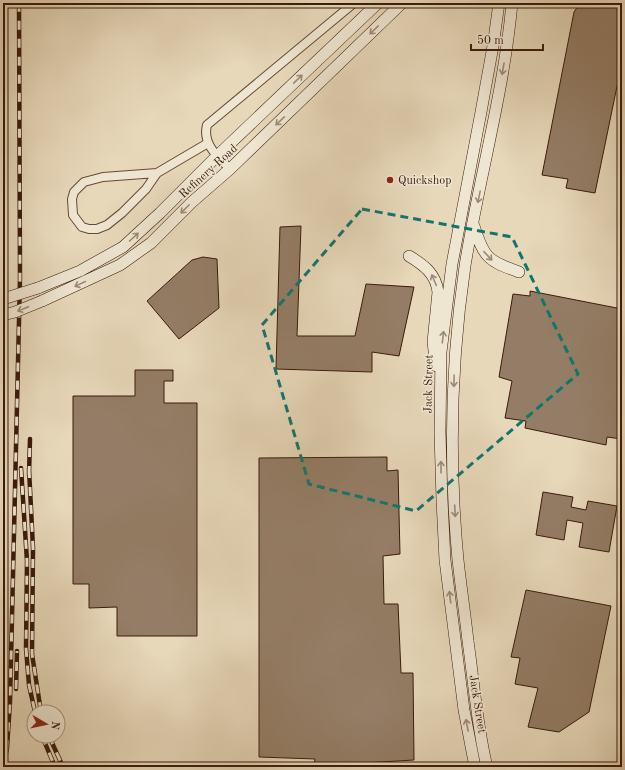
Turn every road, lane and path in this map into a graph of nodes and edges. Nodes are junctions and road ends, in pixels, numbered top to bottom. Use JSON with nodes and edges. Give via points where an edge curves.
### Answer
{"nodes":[{"id":1,"x":354,"y":3,"type":"edge"},
{"id":2,"x":378,"y":3,"type":"edge"},
{"id":3,"x":402,"y":3,"type":"edge"},
{"id":4,"x":512,"y":3,"type":"edge"},
{"id":5,"x":498,"y":5,"type":"edge"},
{"id":6,"x":208,"y":143,"type":"junction"},
{"id":7,"x":217,"y":156,"type":"junction"},
{"id":8,"x":230,"y":169,"type":"junction"},
{"id":9,"x":157,"y":173,"type":"junction"},
{"id":10,"x":473,"y":224,"type":"junction"},
{"id":11,"x":112,"y":253,"type":"junction"},
{"id":12,"x":410,"y":256,"type":"dead end"},
{"id":13,"x":120,"y":265,"type":"junction"},
{"id":14,"x":519,"y":272,"type":"dead end"},
{"id":15,"x":3,"y":299,"type":"edge"},
{"id":16,"x":3,"y":315,"type":"edge"},
{"id":17,"x":440,"y":388,"type":"junction"},
{"id":18,"x":475,"y":765,"type":"edge"},
{"id":19,"x":487,"y":765,"type":"edge"}],
"edges":[{"from":1,"to":6,"type":"street","via":[[207,125],[205,133]]},
{"from":7,"to":2,"type":"main road","name":"Refinery Road","one_way":true},
{"from":3,"to":8,"type":"main road","name":"Refinery Road","one_way":true},
{"from":4,"to":10,"type":"main road","name":"Jack Street","one_way":true,"via":[[496,112]]},
{"from":17,"to":5,"type":"main road","name":"Jack Street","one_way":true,"via":[[441,352],[452,264],[493,46]]},
{"from":6,"to":7,"type":"street"},
{"from":6,"to":9,"type":"street"},
{"from":7,"to":8,"type":"street"},
{"from":11,"to":7,"type":"main road","name":"Refinery Road","one_way":true,"via":[[123,247],[160,213]]},
{"from":8,"to":13,"type":"main road","name":"Refinery Road","one_way":true,"via":[[151,242]]},
{"from":9,"to":9,"type":"street","via":[[146,189],[107,225],[97,229],[82,227],[73,215],[74,192],[84,182]]},
{"from":10,"to":14,"type":"main road","one_way":true,"via":[[480,246],[487,256],[497,264]]},
{"from":10,"to":19,"type":"main road","name":"Jack Street","one_way":true,"via":[[465,266],[455,354],[454,478],[458,560],[477,709]]},
{"from":11,"to":13,"type":"main road"},
{"from":11,"to":15,"type":"main road","name":"Refinery Road","bridge":true,"via":[[80,271]]},
{"from":17,"to":12,"type":"main road","one_way":true,"via":[[433,342],[437,286],[427,268]]},
{"from":13,"to":16,"type":"main road","name":"Refinery Road","one_way":true,"bridge":true,"via":[[42,302]]},
{"from":18,"to":17,"type":"main road","name":"Jack Street","one_way":true,"via":[[464,710],[445,560]]}]}
